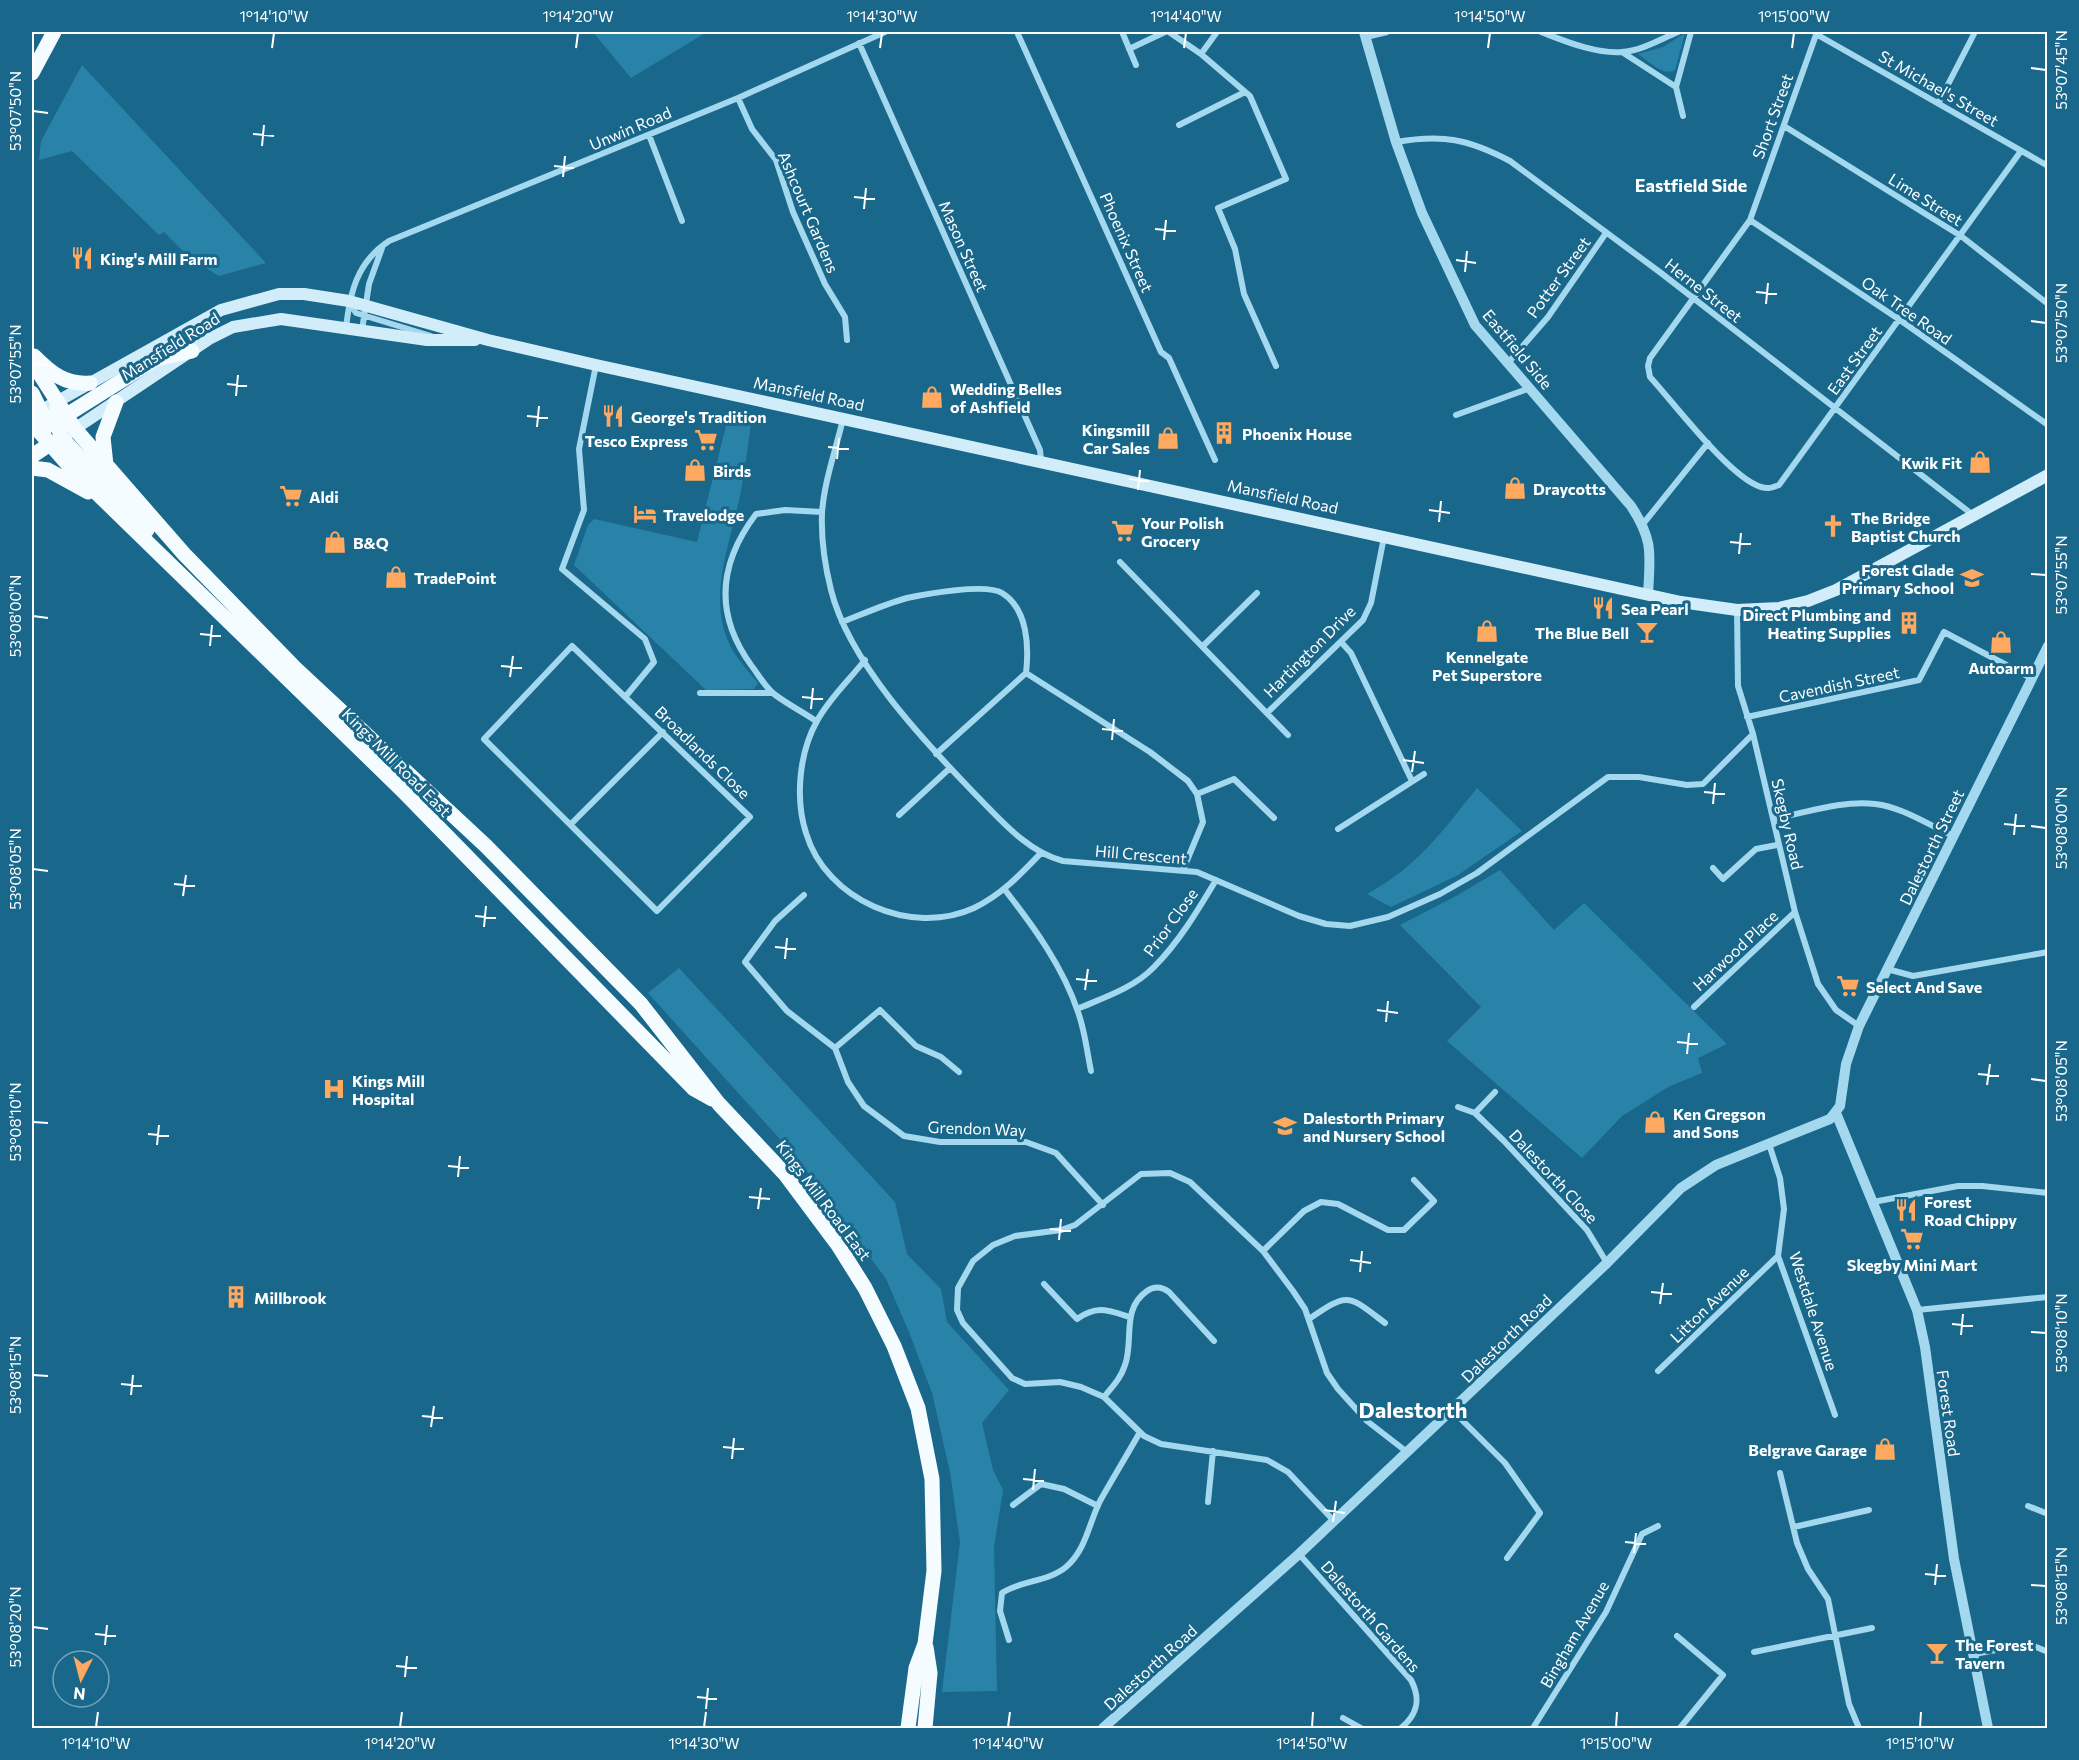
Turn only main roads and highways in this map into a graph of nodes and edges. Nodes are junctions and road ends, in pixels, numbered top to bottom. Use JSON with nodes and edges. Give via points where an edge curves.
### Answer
{"nodes":[{"id":1,"x":54,"y":32,"type":"edge"},
{"id":2,"x":32,"y":73,"type":"edge"},
{"id":3,"x":488,"y":340,"type":"junction"},
{"id":4,"x":192,"y":351,"type":"junction"},
{"id":5,"x":32,"y":354,"type":"edge"},
{"id":6,"x":32,"y":362,"type":"edge"},
{"id":7,"x":90,"y":383,"type":"junction"},
{"id":8,"x":32,"y":393,"type":"edge"},
{"id":9,"x":57,"y":402,"type":"junction"},
{"id":10,"x":116,"y":402,"type":"junction"},
{"id":11,"x":48,"y":425,"type":"edge"},
{"id":12,"x":32,"y":456,"type":"edge"},
{"id":13,"x":106,"y":465,"type":"junction"},
{"id":14,"x":32,"y":468,"type":"edge"},
{"id":15,"x":2048,"y":476,"type":"edge"},
{"id":16,"x":104,"y":500,"type":"junction"},
{"id":17,"x":165,"y":562,"type":"junction"},
{"id":18,"x":719,"y":1104,"type":"junction"},
{"id":19,"x":925,"y":1644,"type":"junction"},
{"id":20,"x":908,"y":1728,"type":"edge"},
{"id":21,"x":925,"y":1728,"type":"edge"}],
"edges":[{"from":1,"to":2,"type":"highway"},
{"from":3,"to":4,"type":"main road","name":"Mansfield Road","via":[[446,341],[311,322],[266,320],[233,327]]},
{"from":3,"to":7,"type":"main road","name":"Mansfield Road","via":[[365,311],[349,301],[279,294],[221,310]]},
{"from":3,"to":15,"type":"main road","name":"Mansfield Road","via":[[1648,595],[1737,610],[1779,608],[1836,590]]},
{"from":4,"to":10,"type":"main road","name":"Mansfield Road"},
{"from":4,"to":11,"type":"highway","via":[[156,359]]},
{"from":5,"to":7,"type":"highway","via":[[56,377],[76,384]]},
{"from":6,"to":9,"type":"highway"},
{"from":7,"to":9,"type":"main road","name":"Mansfield Road"},
{"from":8,"to":11,"type":"highway"},
{"from":9,"to":11,"type":"highway"},
{"from":10,"to":11,"type":"main road","name":"Mansfield Road"},
{"from":10,"to":13,"type":"highway","via":[[103,437]]},
{"from":11,"to":12,"type":"highway","name":"Mansfield Road"},
{"from":11,"to":13,"type":"highway","name":"Kings Mill Road East"},
{"from":11,"to":16,"type":"highway","name":"Kings Mill Road East"},
{"from":11,"to":17,"type":"highway","via":[[150,532]]},
{"from":13,"to":18,"type":"highway","name":"Kings Mill Road East","via":[[184,554],[296,669],[486,846],[641,1004]]},
{"from":14,"to":16,"type":"highway","via":[[48,470]]},
{"from":16,"to":17,"type":"highway","name":"Kings Mill Road East"},
{"from":17,"to":18,"type":"highway","name":"Kings Mill Road East","via":[[400,789],[694,1089]]},
{"from":18,"to":19,"type":"highway","name":"Kings Mill Road East","via":[[785,1174],[838,1245],[894,1346],[918,1408],[932,1479],[934,1571]]},
{"from":19,"to":20,"type":"highway","name":"Kings Mill Road East","via":[[916,1668]]},
{"from":19,"to":21,"type":"highway","name":"Kings Mill Road East","via":[[930,1673]]}]}
